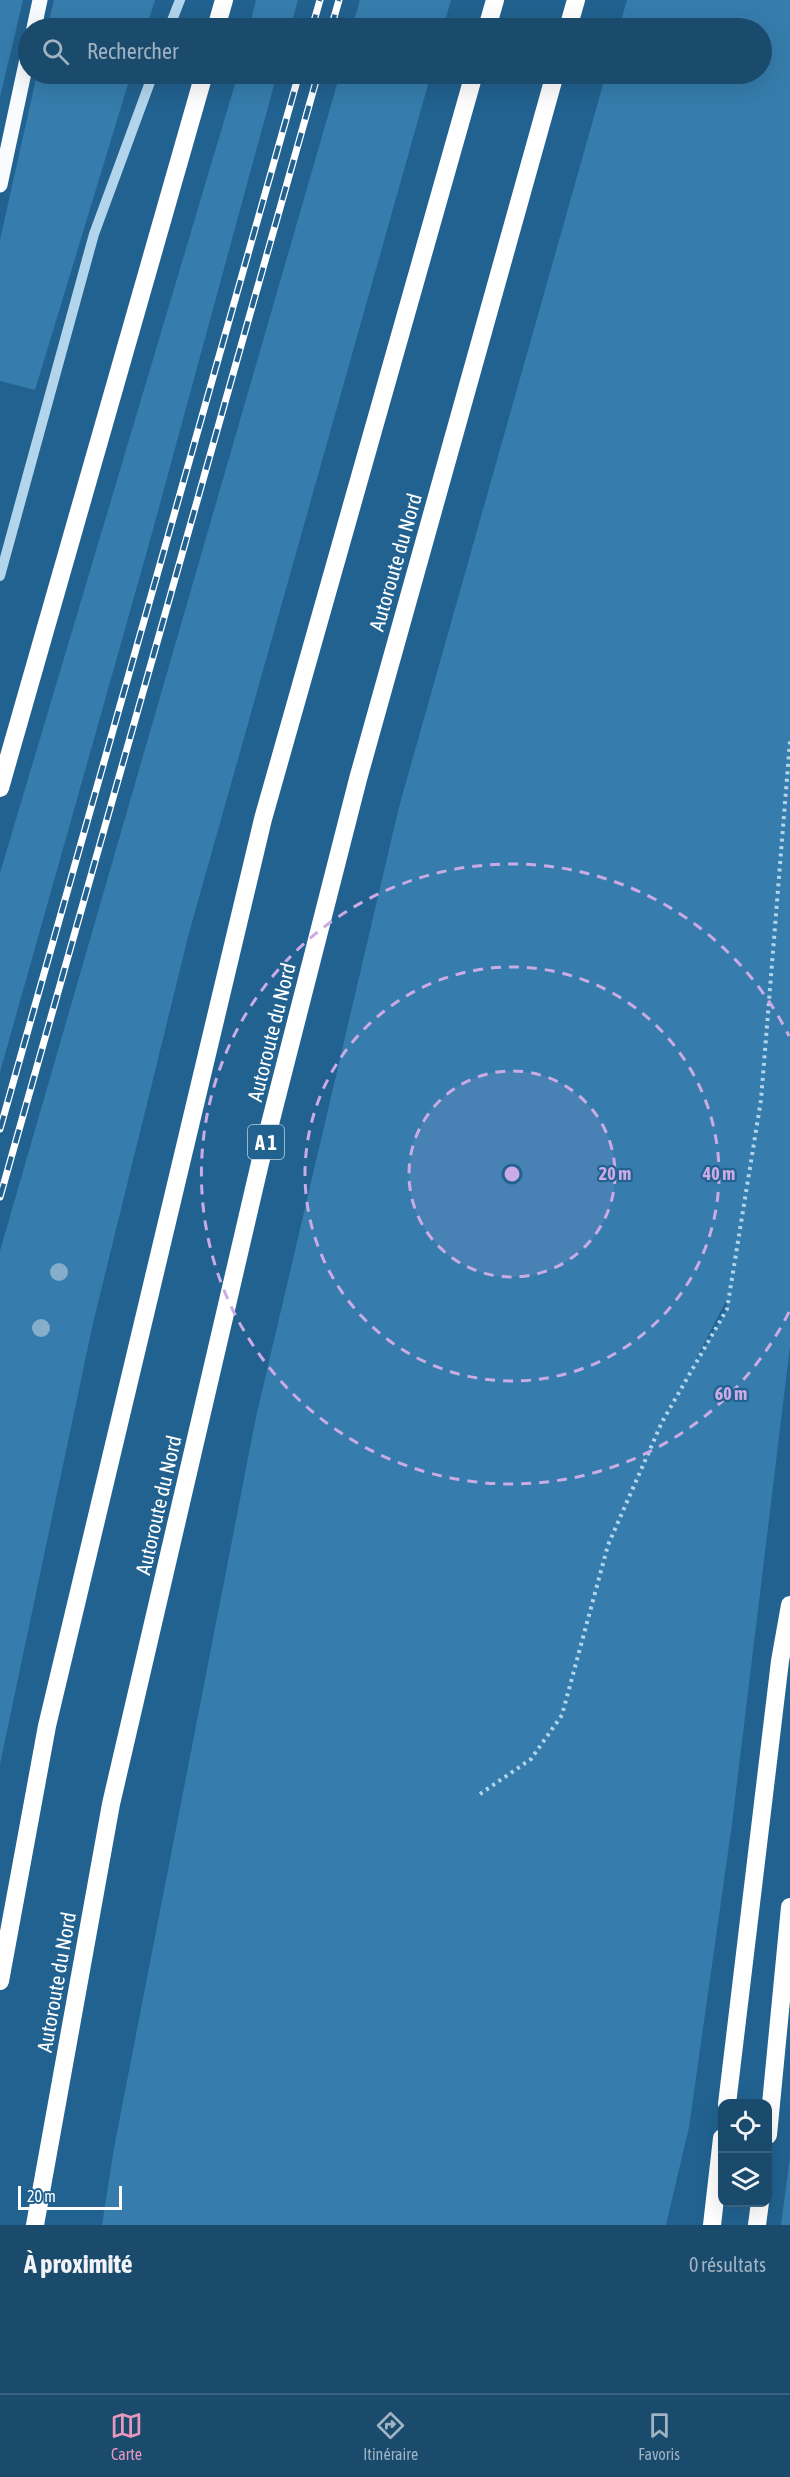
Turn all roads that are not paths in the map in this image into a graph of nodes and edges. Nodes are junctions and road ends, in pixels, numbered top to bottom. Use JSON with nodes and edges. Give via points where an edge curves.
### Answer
{"nodes":[{"id":1,"x":40,"y":0,"type":"edge"},
{"id":2,"x":180,"y":0,"type":"edge"},
{"id":3,"x":224,"y":0,"type":"edge"},
{"id":4,"x":495,"y":0,"type":"edge"},
{"id":5,"x":576,"y":0,"type":"edge"},
{"id":6,"x":36,"y":18,"type":"edge"},
{"id":7,"x":174,"y":18,"type":"edge"},
{"id":8,"x":219,"y":18,"type":"edge"},
{"id":9,"x":490,"y":18,"type":"edge"},
{"id":10,"x":571,"y":18,"type":"edge"},
{"id":11,"x":22,"y":84,"type":"edge"},
{"id":12,"x":149,"y":84,"type":"edge"},
{"id":13,"x":201,"y":84,"type":"edge"},
{"id":14,"x":471,"y":84,"type":"edge"},
{"id":15,"x":552,"y":84,"type":"edge"},
{"id":16,"x":0,"y":185,"type":"edge"},
{"id":17,"x":0,"y":576,"type":"edge"},
{"id":18,"x":0,"y":788,"type":"edge"},
{"id":19,"x":790,"y":1605,"type":"edge"},
{"id":20,"x":790,"y":1907,"type":"edge"},
{"id":21,"x":0,"y":1981,"type":"edge"},
{"id":22,"x":727,"y":2099,"type":"edge"},
{"id":23,"x":771,"y":2099,"type":"edge"},
{"id":24,"x":721,"y":2153,"type":"edge"},
{"id":25,"x":759,"y":2207,"type":"edge"},
{"id":26,"x":35,"y":2225,"type":"edge"},
{"id":27,"x":712,"y":2225,"type":"edge"},
{"id":28,"x":757,"y":2225,"type":"edge"}],
"edges":[{"from":1,"to":6,"type":"main road"},
{"from":2,"to":7,"type":"lane"},
{"from":3,"to":8,"type":"highway"},
{"from":4,"to":9,"type":"highway"},
{"from":5,"to":10,"type":"highway"},
{"from":11,"to":16,"type":"main road"},
{"from":12,"to":17,"type":"lane","via":[[94,234]]},
{"from":13,"to":18,"type":"highway"},
{"from":14,"to":21,"type":"highway","via":[[263,819],[47,1726]]},
{"from":15,"to":26,"type":"highway","name":"Autoroute du Nord","number":"A 1","via":[[358,779],[260,1163],[111,1804]]},
{"from":19,"to":22,"type":"highway"},
{"from":20,"to":23,"type":"highway"},
{"from":24,"to":27,"type":"highway"},
{"from":25,"to":28,"type":"highway"}]}
